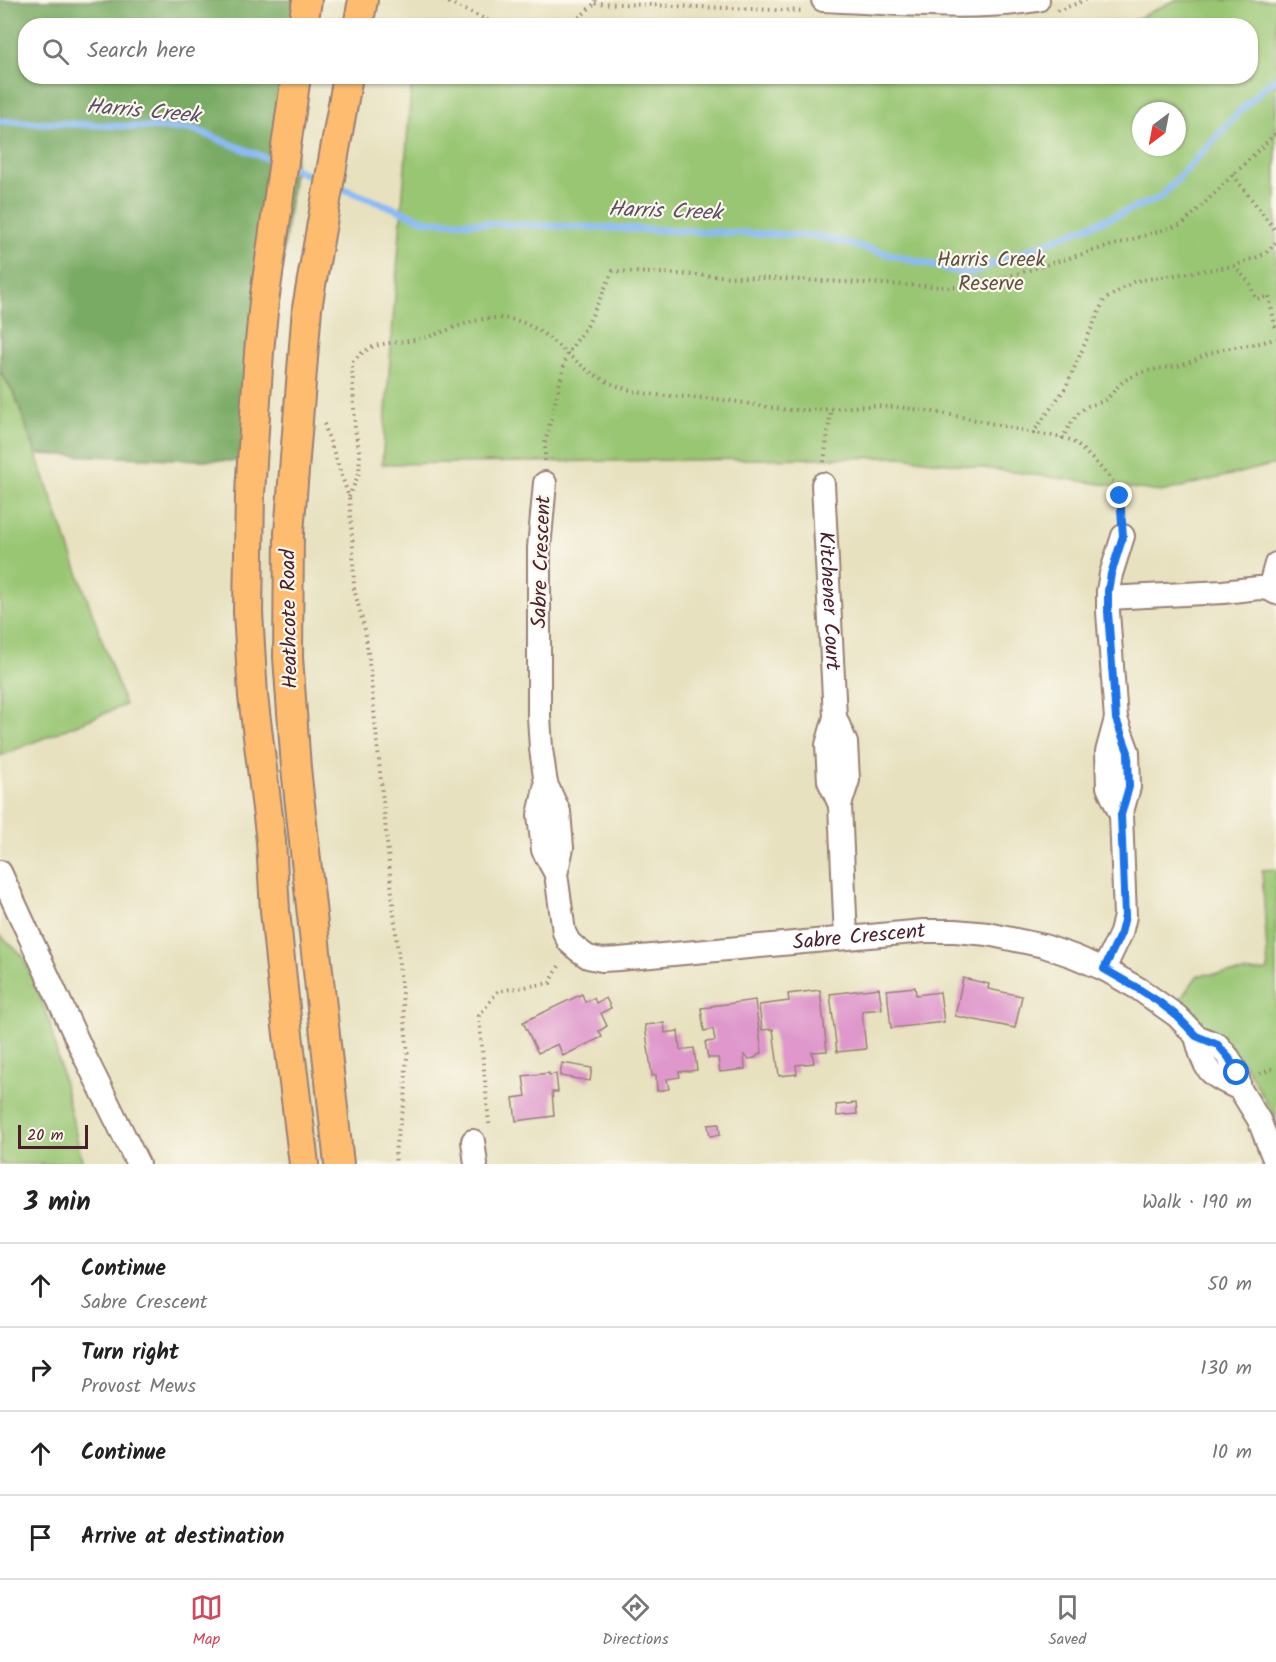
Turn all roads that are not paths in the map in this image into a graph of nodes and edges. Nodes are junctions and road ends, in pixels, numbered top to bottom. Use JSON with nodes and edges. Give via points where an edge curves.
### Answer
{"nodes":[{"id":1,"x":363,"y":0,"type":"edge"},
{"id":2,"x":823,"y":0,"type":"edge"},
{"id":3,"x":1038,"y":0,"type":"edge"},
{"id":4,"x":999,"y":2,"type":"edge"},
{"id":5,"x":360,"y":18,"type":"edge"},
{"id":6,"x":295,"y":84,"type":"edge"},
{"id":7,"x":347,"y":84,"type":"edge"},
{"id":8,"x":545,"y":483,"type":"road end"},
{"id":9,"x":823,"y":484,"type":"road end"},
{"id":10,"x":1123,"y":536,"type":"road end"},
{"id":11,"x":1276,"y":564,"type":"edge"},
{"id":12,"x":1272,"y":591,"type":"edge"},
{"id":13,"x":1108,"y":598,"type":"junction"},
{"id":14,"x":0,"y":872,"type":"edge"},
{"id":15,"x":846,"y":938,"type":"junction"},
{"id":16,"x":1104,"y":969,"type":"junction"},
{"id":17,"x":481,"y":1133,"type":"road end"},
{"id":18,"x":1272,"y":1163,"type":"edge"},
{"id":19,"x":138,"y":1164,"type":"edge"},
{"id":20,"x":304,"y":1164,"type":"edge"},
{"id":21,"x":339,"y":1164,"type":"edge"},
{"id":22,"x":476,"y":1164,"type":"edge"}],
"edges":[{"from":1,"to":5,"type":"main road"},
{"from":2,"to":4,"type":"street","via":[[959,6]]},
{"from":3,"to":4,"type":"street"},
{"from":6,"to":20,"type":"main road","name":"Heathcote Road","via":[[264,302],[250,494],[249,612],[253,696]]},
{"from":7,"to":21,"type":"main road","name":"Heathcote Road","via":[[307,308],[289,533],[288,657],[296,768]]},
{"from":8,"to":15,"type":"street","name":"Sabre Crescent","via":[[539,548],[540,733],[546,784],[559,812],[562,848],[556,874],[569,942],[588,957],[602,960]]},
{"from":9,"to":15,"type":"street","name":"Kitchener Court","via":[[835,717],[846,743],[848,780],[840,805]]},
{"from":10,"to":13,"type":"street"},
{"from":11,"to":12,"type":"street"},
{"from":12,"to":13,"type":"street","via":[[1259,588]]},
{"from":13,"to":16,"type":"street","via":[[1116,719],[1128,752],[1129,787],[1121,815],[1125,916]]},
{"from":14,"to":19,"type":"street"},
{"from":15,"to":16,"type":"street","name":"Sabre Crescent","via":[[924,931],[988,934],[1044,946]]},
{"from":16,"to":18,"type":"street","name":"Sabre Crescent","via":[[1159,1002],[1196,1036],[1218,1045],[1229,1058],[1240,1089],[1259,1120]]},
{"from":17,"to":22,"type":"street"}]}
